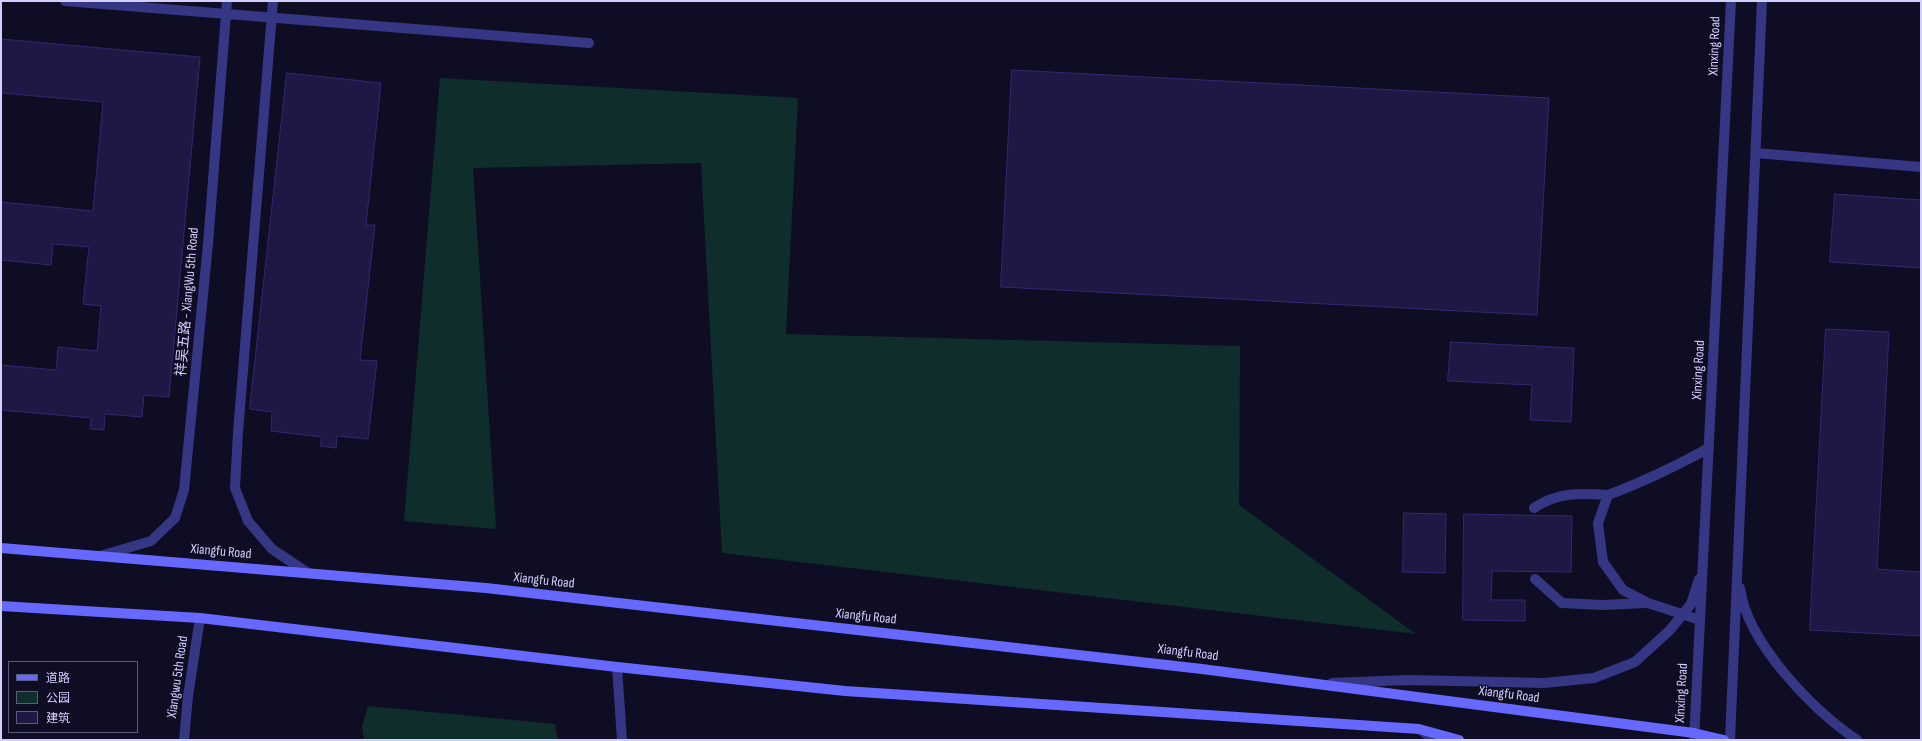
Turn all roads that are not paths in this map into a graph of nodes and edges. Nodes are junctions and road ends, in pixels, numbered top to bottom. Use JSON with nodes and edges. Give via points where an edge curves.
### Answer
{"nodes":[{"id":1,"x":65,"y":1,"type":"edge"},
{"id":2,"x":227,"y":1,"type":"edge"},
{"id":3,"x":273,"y":1,"type":"edge"},
{"id":4,"x":1731,"y":1,"type":"edge"},
{"id":5,"x":1762,"y":1,"type":"edge"},
{"id":6,"x":226,"y":14,"type":"junction"},
{"id":7,"x":272,"y":18,"type":"junction"},
{"id":8,"x":589,"y":43,"type":"dead end"},
{"id":9,"x":1756,"y":153,"type":"junction"},
{"id":10,"x":1921,"y":167,"type":"edge"},
{"id":11,"x":1709,"y":448,"type":"junction"},
{"id":12,"x":1608,"y":495,"type":"junction"},
{"id":13,"x":1534,"y":508,"type":"dead end"},
{"id":14,"x":1,"y":548,"type":"edge"},
{"id":15,"x":100,"y":556,"type":"junction"},
{"id":16,"x":1703,"y":563,"type":"junction"},
{"id":17,"x":1738,"y":564,"type":"junction"},
{"id":18,"x":308,"y":573,"type":"junction"},
{"id":19,"x":1535,"y":579,"type":"dead end"},
{"id":20,"x":1648,"y":603,"type":"junction"},
{"id":21,"x":1,"y":606,"type":"edge"},
{"id":22,"x":1683,"y":614,"type":"junction"},
{"id":23,"x":200,"y":618,"type":"junction"},
{"id":24,"x":1700,"y":620,"type":"junction"},
{"id":25,"x":618,"y":667,"type":"junction"},
{"id":26,"x":1316,"y":684,"type":"junction"},
{"id":27,"x":1419,"y":729,"type":"junction"},
{"id":28,"x":1694,"y":737,"type":"edge"},
{"id":29,"x":184,"y":740,"type":"edge"},
{"id":30,"x":622,"y":740,"type":"edge"},
{"id":31,"x":1434,"y":740,"type":"edge"},
{"id":32,"x":1459,"y":740,"type":"edge"},
{"id":33,"x":1724,"y":740,"type":"edge"},
{"id":34,"x":1730,"y":740,"type":"edge"},
{"id":35,"x":1857,"y":740,"type":"edge"}],
"edges":[{"from":1,"to":6,"type":"street"},
{"from":2,"to":6,"type":"street","name":"祥吴五路 - XiangWu 5th Road"},
{"from":3,"to":7,"type":"street"},
{"from":4,"to":11,"type":"street","name":"Xinxing Road"},
{"from":5,"to":9,"type":"street"},
{"from":6,"to":7,"type":"street"},
{"from":6,"to":15,"type":"street","name":"祥吴五路 - XiangWu 5th Road","via":[[184,490],[175,518],[150,541]]},
{"from":7,"to":8,"type":"street"},
{"from":7,"to":18,"type":"street","via":[[238,424],[236,488],[248,521],[272,549]]},
{"from":9,"to":10,"type":"street"},
{"from":9,"to":17,"type":"street"},
{"from":11,"to":12,"type":"street","via":[[1657,475]]},
{"from":11,"to":16,"type":"street","name":"Xinxing Road"},
{"from":12,"to":13,"type":"street","via":[[1579,492],[1546,500]]},
{"from":12,"to":20,"type":"street","via":[[1598,523],[1603,562],[1623,590]]},
{"from":14,"to":15,"type":"main road","name":"Xiangfu Road"},
{"from":15,"to":18,"type":"main road","name":"Xiangfu Road"},
{"from":16,"to":22,"type":"street","via":[[1691,604]]},
{"from":16,"to":24,"type":"street","name":"Xinxing Road"},
{"from":17,"to":34,"type":"street"},
{"from":17,"to":35,"type":"street","via":[[1740,591],[1746,614],[1780,669],[1836,726]]},
{"from":18,"to":26,"type":"main road","name":"Xiangfu Road","via":[[486,588]]},
{"from":19,"to":20,"type":"street","via":[[1562,603]]},
{"from":20,"to":22,"type":"street"},
{"from":21,"to":23,"type":"main road"},
{"from":22,"to":24,"type":"street"},
{"from":22,"to":26,"type":"street","via":[[1670,630],[1635,662],[1594,678],[1544,683],[1408,680]]},
{"from":23,"to":25,"type":"main road"},
{"from":23,"to":29,"type":"street","name":"Xiangwu 5th Road"},
{"from":24,"to":28,"type":"street","name":"Xinxing Road"},
{"from":25,"to":27,"type":"main road","via":[[845,691]]},
{"from":25,"to":30,"type":"street"},
{"from":26,"to":28,"type":"main road","name":"Xiangfu Road"},
{"from":27,"to":31,"type":"street"},
{"from":27,"to":32,"type":"main road"},
{"from":28,"to":33,"type":"main road","name":"Xiangfu Road"}]}
